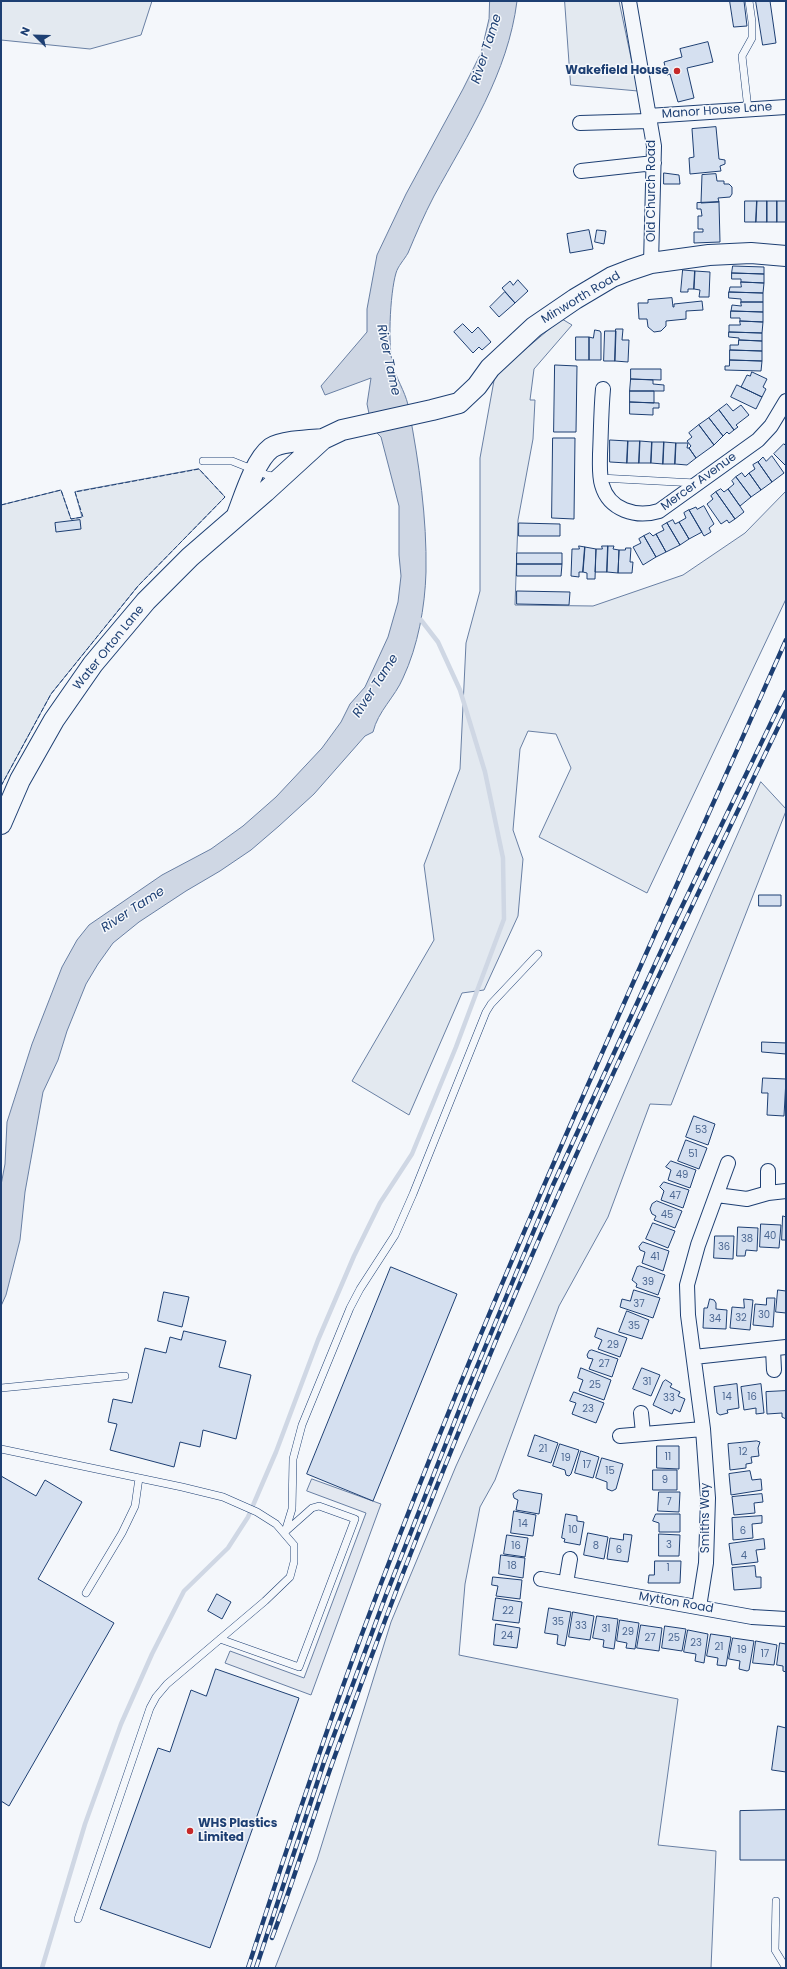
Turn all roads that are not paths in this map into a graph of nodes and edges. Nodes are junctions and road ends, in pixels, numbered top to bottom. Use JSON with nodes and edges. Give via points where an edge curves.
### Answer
{"nodes":[{"id":1,"x":629,"y":1,"type":"edge"},
{"id":2,"x":748,"y":1,"type":"edge"},
{"id":3,"x":786,"y":107,"type":"edge"},
{"id":4,"x":748,"y":109,"type":"junction"},
{"id":5,"x":649,"y":119,"type":"junction"},
{"id":6,"x":580,"y":123,"type":"dead end"},
{"id":7,"x":654,"y":163,"type":"junction"},
{"id":8,"x":581,"y":170,"type":"dead end"},
{"id":9,"x":786,"y":256,"type":"edge"},
{"id":10,"x":651,"y":263,"type":"junction"},
{"id":11,"x":603,"y":389,"type":"dead end"},
{"id":12,"x":786,"y":402,"type":"edge"},
{"id":13,"x":342,"y":430,"type":"joint"},
{"id":14,"x":323,"y":439,"type":"junction"},
{"id":15,"x":203,"y":461,"type":"dead end"},
{"id":16,"x":254,"y":470,"type":"junction"},
{"id":17,"x":281,"y":478,"type":"junction"},
{"id":18,"x":600,"y":478,"type":"junction"},
{"id":19,"x":698,"y":483,"type":"junction"},
{"id":20,"x":237,"y":516,"type":"junction"},
{"id":21,"x":1,"y":824,"type":"edge"},
{"id":22,"x":538,"y":954,"type":"dead end"},
{"id":23,"x":728,"y":1163,"type":"dead end"},
{"id":24,"x":768,"y":1170,"type":"dead end"},
{"id":25,"x":786,"y":1192,"type":"edge"},
{"id":26,"x":768,"y":1193,"type":"junction"},
{"id":27,"x":717,"y":1195,"type":"junction"},
{"id":28,"x":780,"y":1348,"type":"edge"},
{"id":29,"x":694,"y":1357,"type":"junction"},
{"id":30,"x":774,"y":1370,"type":"dead end"},
{"id":31,"x":125,"y":1376,"type":"dead end"},
{"id":32,"x":1,"y":1388,"type":"edge"},
{"id":33,"x":641,"y":1413,"type":"dead end"},
{"id":34,"x":703,"y":1429,"type":"junction"},
{"id":35,"x":643,"y":1433,"type":"junction"},
{"id":36,"x":620,"y":1436,"type":"dead end"},
{"id":37,"x":1,"y":1449,"type":"edge"},
{"id":38,"x":139,"y":1478,"type":"junction"},
{"id":39,"x":285,"y":1532,"type":"junction"},
{"id":40,"x":570,"y":1559,"type":"dead end"},
{"id":41,"x":541,"y":1579,"type":"dead end"},
{"id":42,"x":566,"y":1582,"type":"junction"},
{"id":43,"x":86,"y":1593,"type":"dead end"},
{"id":44,"x":699,"y":1607,"type":"junction"},
{"id":45,"x":786,"y":1619,"type":"edge"},
{"id":46,"x":220,"y":1639,"type":"junction"},
{"id":47,"x":776,"y":1901,"type":"dead end"},
{"id":48,"x":78,"y":1919,"type":"dead end"},
{"id":49,"x":786,"y":1968,"type":"edge"}],
"edges":[{"from":1,"to":5,"type":"street","name":"Old Church Road"},
{"from":2,"to":4,"type":"lane","via":[[752,38],[742,56]]},
{"from":3,"to":4,"type":"street","name":"Manor House Lane"},
{"from":4,"to":5,"type":"street","name":"Manor House Lane"},
{"from":5,"to":6,"type":"street","name":"Manor House Lane"},
{"from":5,"to":7,"type":"street","name":"Old Church Road"},
{"from":7,"to":8,"type":"street"},
{"from":7,"to":10,"type":"street","name":"Old Church Road"},
{"from":9,"to":10,"type":"street","name":"Minworth Road","via":[[709,255]]},
{"from":10,"to":13,"type":"street","name":"Minworth Road","via":[[612,277],[534,327],[490,368],[459,403]]},
{"from":11,"to":18,"type":"street","name":"Mercer Avenue"},
{"from":12,"to":19,"type":"street","name":"Mercer Avenue","via":[[771,426],[758,440]]},
{"from":13,"to":14,"type":"street","name":"Water Orton Lane"},
{"from":14,"to":16,"type":"street","name":"Water Orton Lane","via":[[271,448]]},
{"from":14,"to":17,"type":"street","name":"Water Orton Lane"},
{"from":15,"to":16,"type":"lane","via":[[232,461]]},
{"from":16,"to":17,"type":"lane"},
{"from":16,"to":20,"type":"street","name":"Water Orton Lane"},
{"from":17,"to":20,"type":"street","name":"Water Orton Lane"},
{"from":18,"to":19,"type":"lane"},
{"from":18,"to":19,"type":"street","name":"Mercer Avenue","via":[[612,502],[631,513],[642,514],[659,511]]},
{"from":20,"to":21,"type":"street","name":"Water Orton Lane","via":[[190,556],[146,601],[93,664],[54,720],[20,780]]},
{"from":22,"to":39,"type":"lane","via":[[486,1012],[402,1220],[350,1308],[296,1445],[292,1474],[292,1509]]},
{"from":23,"to":27,"type":"street","name":"Smiths Way"},
{"from":24,"to":26,"type":"street"},
{"from":25,"to":26,"type":"street"},
{"from":26,"to":27,"type":"street","via":[[747,1199]]},
{"from":27,"to":29,"type":"street","name":"Smiths Way","via":[[698,1245],[687,1285],[688,1316]]},
{"from":28,"to":29,"type":"street"},
{"from":28,"to":30,"type":"street"},
{"from":29,"to":34,"type":"street","name":"Smiths Way"},
{"from":31,"to":32,"type":"lane"},
{"from":33,"to":35,"type":"street"},
{"from":34,"to":35,"type":"street"},
{"from":34,"to":44,"type":"street","name":"Smiths Way","via":[[708,1498],[706,1563]]},
{"from":35,"to":36,"type":"street"},
{"from":37,"to":38,"type":"lane"},
{"from":38,"to":39,"type":"lane","via":[[231,1500],[257,1512]]},
{"from":38,"to":43,"type":"lane","via":[[132,1513]]},
{"from":39,"to":46,"type":"lane","via":[[294,1545],[294,1562],[290,1577]]},
{"from":39,"to":46,"type":"lane","via":[[312,1508],[319,1506],[355,1519],[299,1667]]},
{"from":40,"to":42,"type":"street"},
{"from":41,"to":42,"type":"street","name":"Mytton Road"},
{"from":42,"to":44,"type":"street","name":"Mytton Road"},
{"from":44,"to":45,"type":"street","name":"Mytton Road","via":[[752,1617]]},
{"from":46,"to":48,"type":"lane","via":[[167,1684],[150,1708]]},
{"from":47,"to":49,"type":"lane","via":[[775,1950]]}]}
